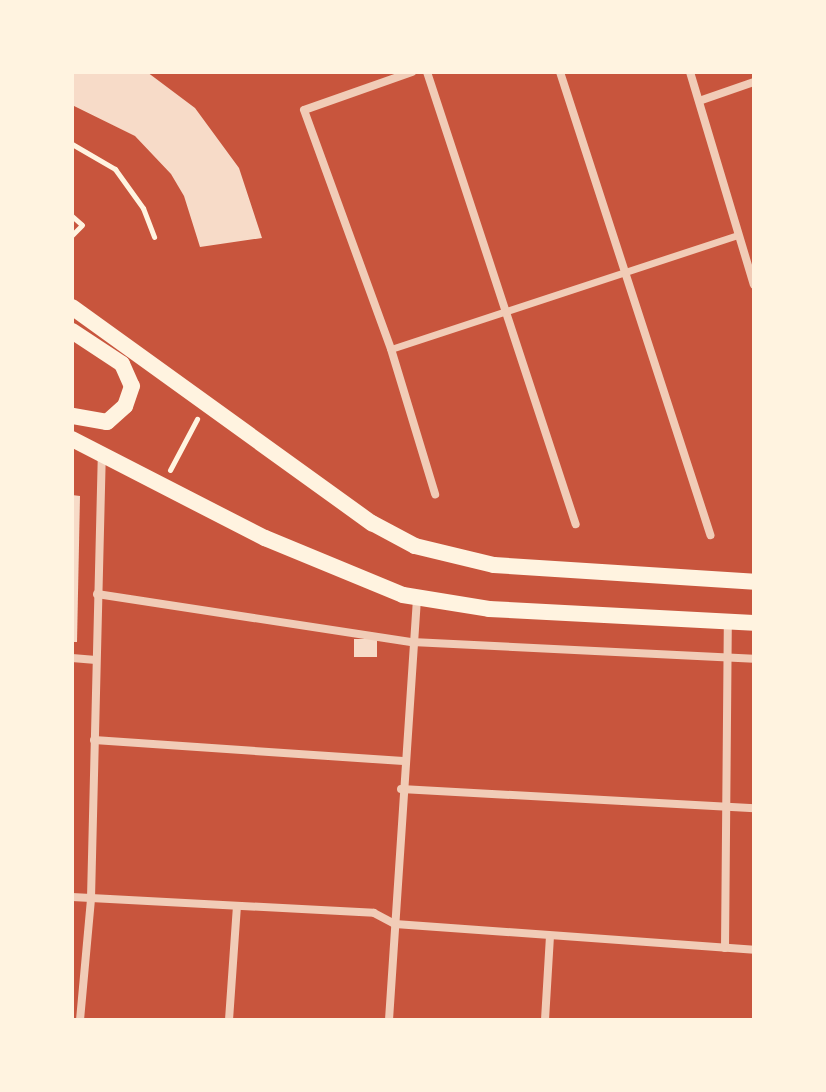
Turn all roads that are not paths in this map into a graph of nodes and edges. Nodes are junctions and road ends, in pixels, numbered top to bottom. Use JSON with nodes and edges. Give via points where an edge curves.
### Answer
{"nodes":[{"id":1,"x":412,"y":72,"type":"edge"},
{"id":2,"x":427,"y":72,"type":"edge"},
{"id":3,"x":560,"y":72,"type":"edge"},
{"id":4,"x":690,"y":72,"type":"edge"},
{"id":5,"x":754,"y":82,"type":"edge"},
{"id":6,"x":699,"y":101,"type":"junction"},
{"id":7,"x":738,"y":235,"type":"junction"},
{"id":8,"x":628,"y":271,"type":"junction"},
{"id":9,"x":754,"y":285,"type":"edge"},
{"id":10,"x":72,"y":307,"type":"edge"},
{"id":11,"x":507,"y":311,"type":"junction"},
{"id":12,"x":72,"y":331,"type":"edge"},
{"id":13,"x":391,"y":349,"type":"junction"},
{"id":14,"x":72,"y":416,"type":"edge"},
{"id":15,"x":72,"y":439,"type":"edge"},
{"id":16,"x":102,"y":454,"type":"junction"},
{"id":17,"x":435,"y":494,"type":"dead end"},
{"id":18,"x":576,"y":524,"type":"dead end"},
{"id":19,"x":710,"y":535,"type":"dead end"},
{"id":20,"x":754,"y":582,"type":"edge"},
{"id":21,"x":97,"y":594,"type":"junction"},
{"id":22,"x":417,"y":598,"type":"junction"},
{"id":23,"x":728,"y":622,"type":"junction"},
{"id":24,"x":754,"y":623,"type":"edge"},
{"id":25,"x":412,"y":642,"type":"junction"},
{"id":26,"x":72,"y":658,"type":"edge"},
{"id":27,"x":728,"y":658,"type":"junction"},
{"id":28,"x":754,"y":659,"type":"edge"},
{"id":29,"x":96,"y":660,"type":"junction"},
{"id":30,"x":94,"y":740,"type":"junction"},
{"id":31,"x":403,"y":761,"type":"junction"},
{"id":32,"x":401,"y":789,"type":"junction"},
{"id":33,"x":727,"y":807,"type":"junction"},
{"id":34,"x":754,"y":808,"type":"edge"},
{"id":35,"x":72,"y":897,"type":"edge"},
{"id":36,"x":91,"y":898,"type":"junction"},
{"id":37,"x":237,"y":906,"type":"junction"},
{"id":38,"x":395,"y":924,"type":"junction"},
{"id":39,"x":550,"y":937,"type":"junction"},
{"id":40,"x":725,"y":948,"type":"junction"},
{"id":41,"x":754,"y":950,"type":"edge"},
{"id":42,"x":80,"y":1020,"type":"edge"},
{"id":43,"x":229,"y":1020,"type":"edge"},
{"id":44,"x":389,"y":1020,"type":"edge"},
{"id":45,"x":545,"y":1020,"type":"edge"}],
"edges":[{"from":1,"to":13,"type":"street","via":[[304,110]]},
{"from":2,"to":11,"type":"street"},
{"from":3,"to":8,"type":"street"},
{"from":4,"to":6,"type":"street"},
{"from":5,"to":6,"type":"street"},
{"from":6,"to":7,"type":"street"},
{"from":7,"to":8,"type":"street"},
{"from":7,"to":9,"type":"street"},
{"from":8,"to":11,"type":"street"},
{"from":8,"to":19,"type":"street"},
{"from":10,"to":20,"type":"main road","via":[[372,523],[415,546],[494,565]]},
{"from":11,"to":13,"type":"street"},
{"from":11,"to":18,"type":"street"},
{"from":12,"to":14,"type":"main road","via":[[122,364],[132,386],[125,406],[107,422]]},
{"from":13,"to":17,"type":"street"},
{"from":15,"to":16,"type":"main road"},
{"from":16,"to":21,"type":"street"},
{"from":16,"to":22,"type":"main road","via":[[265,538]]},
{"from":21,"to":25,"type":"street"},
{"from":21,"to":29,"type":"street"},
{"from":22,"to":23,"type":"main road","via":[[489,609]]},
{"from":22,"to":25,"type":"street"},
{"from":23,"to":24,"type":"main road"},
{"from":23,"to":27,"type":"street"},
{"from":25,"to":27,"type":"street"},
{"from":25,"to":31,"type":"street"},
{"from":26,"to":29,"type":"street"},
{"from":27,"to":28,"type":"street"},
{"from":27,"to":33,"type":"street"},
{"from":29,"to":30,"type":"street"},
{"from":30,"to":31,"type":"street"},
{"from":30,"to":36,"type":"street"},
{"from":31,"to":32,"type":"street"},
{"from":32,"to":33,"type":"street"},
{"from":32,"to":38,"type":"street"},
{"from":33,"to":34,"type":"street"},
{"from":33,"to":40,"type":"street"},
{"from":35,"to":36,"type":"street"},
{"from":36,"to":37,"type":"street"},
{"from":36,"to":42,"type":"street"},
{"from":37,"to":38,"type":"street","via":[[374,913]]},
{"from":37,"to":43,"type":"street"},
{"from":38,"to":39,"type":"street"},
{"from":38,"to":44,"type":"street"},
{"from":39,"to":40,"type":"street"},
{"from":39,"to":45,"type":"street"},
{"from":40,"to":41,"type":"street"}]}
